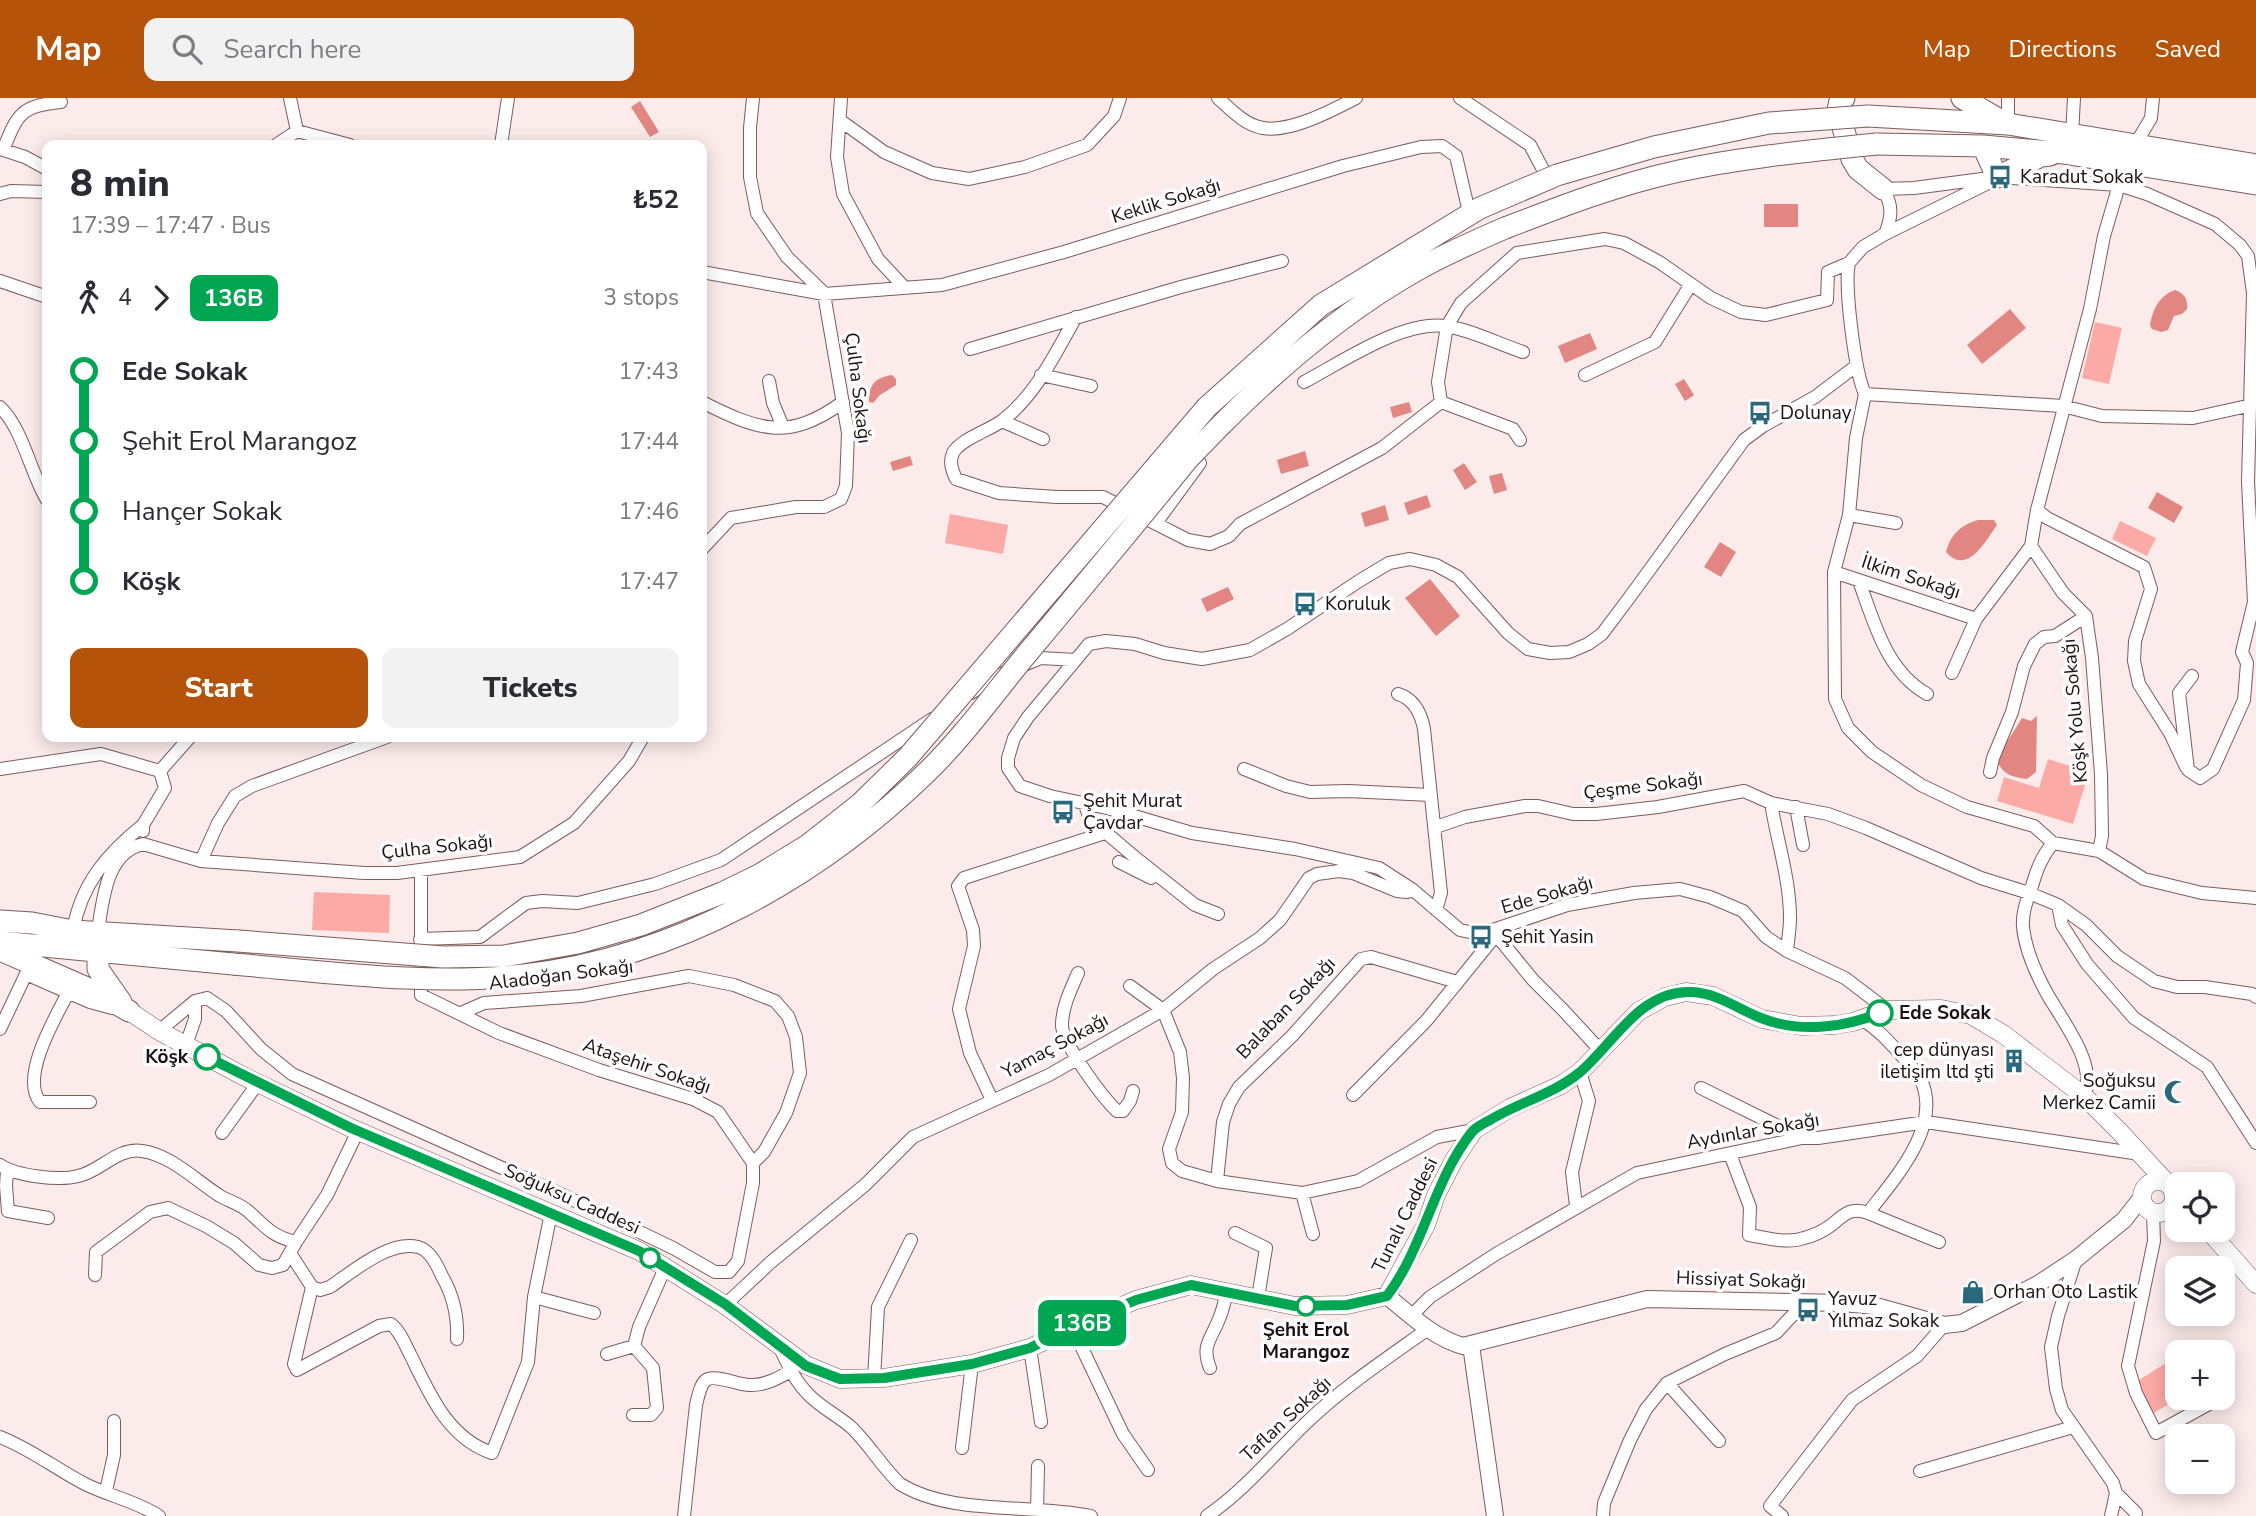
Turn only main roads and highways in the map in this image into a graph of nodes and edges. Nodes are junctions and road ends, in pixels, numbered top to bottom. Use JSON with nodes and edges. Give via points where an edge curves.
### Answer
{"nodes":[{"id":1,"x":1844,"y":98,"type":"edge"},
{"id":2,"x":1962,"y":98,"type":"edge"},
{"id":3,"x":2008,"y":124,"type":"junction"},
{"id":4,"x":2067,"y":144,"type":"junction"},
{"id":5,"x":1983,"y":146,"type":"junction"},
{"id":6,"x":2256,"y":165,"type":"edge"},
{"id":7,"x":2256,"y":184,"type":"edge"},
{"id":8,"x":1883,"y":189,"type":"road end"},
{"id":9,"x":0,"y":921,"type":"edge"},
{"id":10,"x":74,"y":940,"type":"junction"},
{"id":11,"x":0,"y":942,"type":"edge"},
{"id":12,"x":97,"y":942,"type":"junction"},
{"id":13,"x":0,"y":950,"type":"edge"},
{"id":14,"x":131,"y":956,"type":"junction"},
{"id":15,"x":0,"y":963,"type":"edge"},
{"id":16,"x":26,"y":974,"type":"road end"},
{"id":17,"x":94,"y":991,"type":"junction"},
{"id":18,"x":125,"y":1007,"type":"junction"},
{"id":19,"x":2141,"y":1154,"type":"junction"},
{"id":20,"x":2165,"y":1181,"type":"edge"},
{"id":21,"x":2165,"y":1185,"type":"edge"},
{"id":22,"x":2149,"y":1204,"type":"junction"},
{"id":23,"x":2165,"y":1205,"type":"edge"},
{"id":24,"x":2165,"y":1214,"type":"edge"},
{"id":25,"x":2219,"y":1242,"type":"edge"},
{"id":26,"x":2256,"y":1284,"type":"edge"},
{"id":27,"x":1387,"y":1296,"type":"joint"}],
"edges":[{"from":1,"to":8,"type":"highway","via":[[1838,110],[1852,159]]},
{"from":2,"to":3,"type":"highway"},
{"from":3,"to":4,"type":"highway"},
{"from":3,"to":12,"type":"highway","bridge":true,"via":[[1868,116],[1769,123],[1654,147],[1548,179],[1474,210],[1321,305],[1207,407],[908,757],[860,804],[808,845],[759,875],[681,911],[578,943],[504,956],[443,957],[238,941]]},
{"from":4,"to":5,"type":"highway"},
{"from":4,"to":5,"type":"highway","via":[[1997,177]]},
{"from":4,"to":6,"type":"highway","via":[[2135,145]]},
{"from":4,"to":7,"type":"highway"},
{"from":5,"to":14,"type":"highway","bridge":true,"via":[[1876,144],[1774,154],[1678,171],[1504,228],[1417,269],[1343,317],[1273,372],[1222,424],[929,770],[867,826],[808,869],[700,926],[585,964],[467,979]]},
{"from":9,"to":10,"type":"highway","via":[[32,923]]},
{"from":10,"to":11,"type":"highway"},
{"from":10,"to":12,"type":"highway"},
{"from":10,"to":17,"type":"highway","via":[[79,974]]},
{"from":12,"to":14,"type":"highway"},
{"from":12,"to":18,"type":"highway","via":[[98,969]]},
{"from":13,"to":17,"type":"highway"},
{"from":14,"to":18,"type":"highway","via":[[118,984]]},
{"from":15,"to":16,"type":"highway"},
{"from":17,"to":18,"type":"highway"},
{"from":18,"to":27,"type":"main road","name":"Soğuksu Caddesi","via":[[159,1031],[358,1131],[639,1251],[725,1304],[806,1366],[840,1379],[972,1364],[1030,1348],[1136,1300],[1191,1285],[1295,1306],[1347,1305]]},
{"from":19,"to":20,"type":"main road","name":"Tunalı Caddesi"},
{"from":19,"to":22,"type":"main road"},
{"from":19,"to":27,"type":"main road","name":"Tunalı Caddesi","via":[[2084,1096],[2013,1041],[1971,1016],[1941,1009],[1887,1010],[1863,1020],[1817,1027],[1762,1019],[1713,996],[1686,992],[1645,1007],[1580,1072],[1474,1130],[1454,1160],[1426,1225]]},
{"from":21,"to":22,"type":"main road","via":[[2157,1181]]},
{"from":22,"to":23,"type":"main road"},
{"from":22,"to":24,"type":"main road"},
{"from":25,"to":26,"type":"main road"}]}
